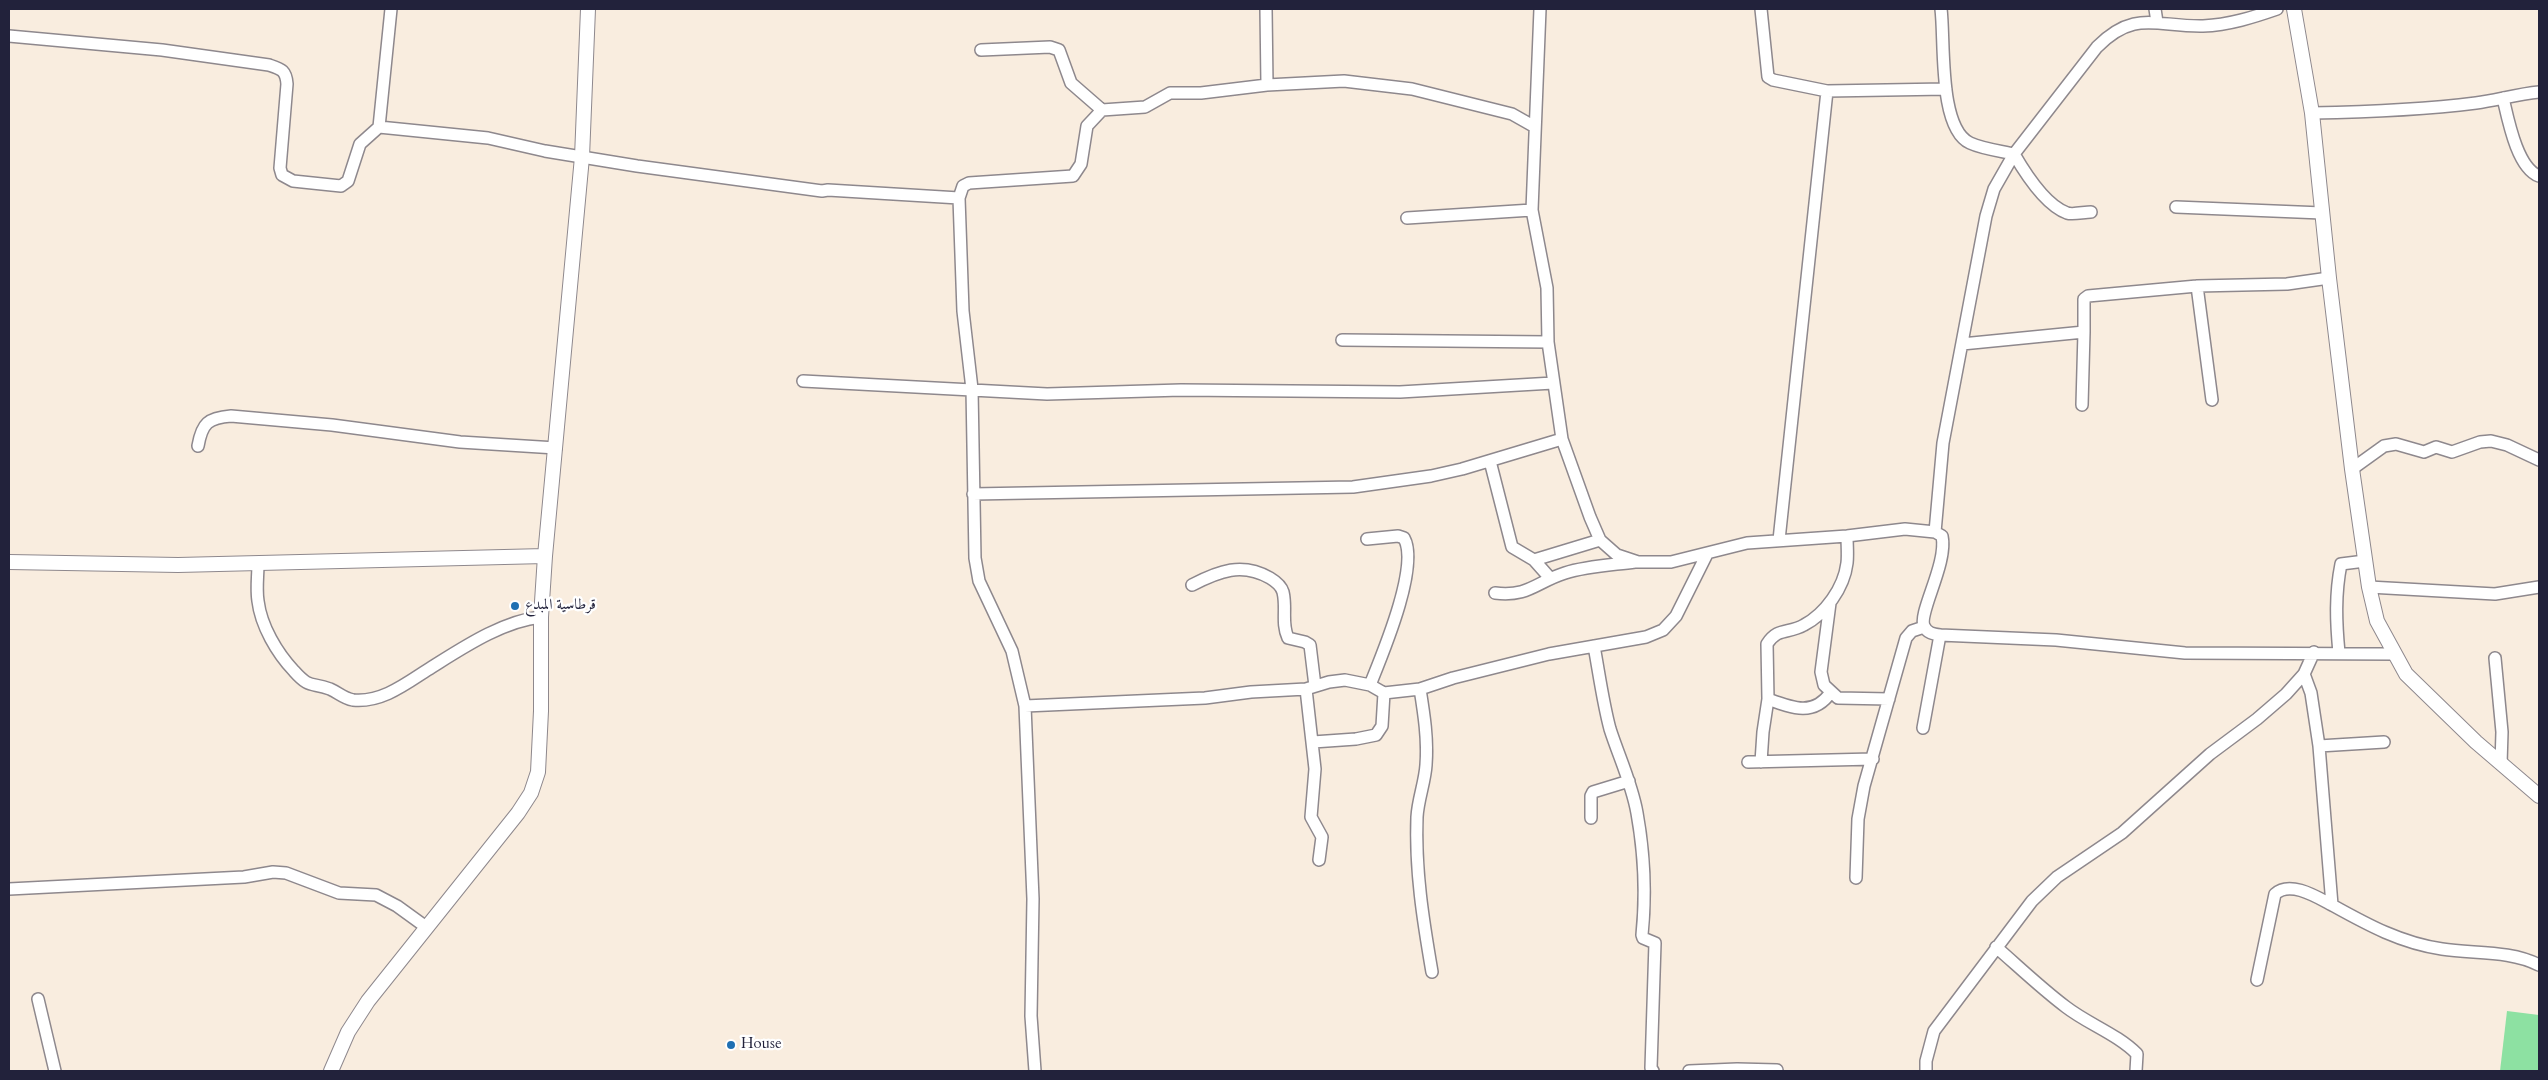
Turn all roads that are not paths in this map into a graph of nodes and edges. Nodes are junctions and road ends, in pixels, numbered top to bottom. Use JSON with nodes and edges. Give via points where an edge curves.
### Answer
{"nodes":[{"id":1,"x":391,"y":9,"type":"edge"},
{"id":2,"x":588,"y":9,"type":"edge"},
{"id":3,"x":1266,"y":9,"type":"edge"},
{"id":4,"x":1540,"y":9,"type":"edge"},
{"id":5,"x":1760,"y":9,"type":"edge"},
{"id":6,"x":1941,"y":9,"type":"edge"},
{"id":7,"x":2155,"y":9,"type":"edge"},
{"id":8,"x":2278,"y":9,"type":"edge"},
{"id":9,"x":2294,"y":9,"type":"edge"},
{"id":10,"x":2157,"y":22,"type":"junction"},
{"id":11,"x":9,"y":36,"type":"edge"},
{"id":12,"x":981,"y":50,"type":"dead end"},
{"id":13,"x":1267,"y":85,"type":"junction"},
{"id":14,"x":1946,"y":89,"type":"junction"},
{"id":15,"x":1826,"y":92,"type":"junction"},
{"id":16,"x":2539,"y":92,"type":"edge"},
{"id":17,"x":2503,"y":98,"type":"junction"},
{"id":18,"x":1102,"y":110,"type":"junction"},
{"id":19,"x":2312,"y":113,"type":"junction"},
{"id":20,"x":379,"y":127,"type":"junction"},
{"id":21,"x":1535,"y":127,"type":"junction"},
{"id":22,"x":2014,"y":154,"type":"junction"},
{"id":23,"x":582,"y":157,"type":"junction"},
{"id":24,"x":2539,"y":176,"type":"edge"},
{"id":25,"x":959,"y":198,"type":"junction"},
{"id":26,"x":2176,"y":207,"type":"dead end"},
{"id":27,"x":1532,"y":210,"type":"junction"},
{"id":28,"x":2091,"y":212,"type":"dead end"},
{"id":29,"x":2322,"y":213,"type":"junction"},
{"id":30,"x":1407,"y":218,"type":"dead end"},
{"id":31,"x":2329,"y":278,"type":"junction"},
{"id":32,"x":2197,"y":286,"type":"junction"},
{"id":33,"x":2084,"y":332,"type":"junction"},
{"id":34,"x":1342,"y":340,"type":"dead end"},
{"id":35,"x":1548,"y":342,"type":"junction"},
{"id":36,"x":1962,"y":344,"type":"junction"},
{"id":37,"x":804,"y":381,"type":"dead end"},
{"id":38,"x":1553,"y":383,"type":"junction"},
{"id":39,"x":972,"y":389,"type":"junction"},
{"id":40,"x":2212,"y":400,"type":"dead end"},
{"id":41,"x":2082,"y":405,"type":"dead end"},
{"id":42,"x":1562,"y":439,"type":"junction"},
{"id":43,"x":198,"y":446,"type":"dead end"},
{"id":44,"x":556,"y":448,"type":"junction"},
{"id":45,"x":2539,"y":460,"type":"edge"},
{"id":46,"x":1490,"y":461,"type":"junction"},
{"id":47,"x":2352,"y":469,"type":"junction"},
{"id":48,"x":973,"y":494,"type":"junction"},
{"id":49,"x":1935,"y":532,"type":"junction"},
{"id":50,"x":1847,"y":536,"type":"junction"},
{"id":51,"x":1367,"y":538,"type":"dead end"},
{"id":52,"x":1600,"y":540,"type":"junction"},
{"id":53,"x":1779,"y":540,"type":"junction"},
{"id":54,"x":1708,"y":554,"type":"junction"},
{"id":55,"x":545,"y":556,"type":"junction"},
{"id":56,"x":1534,"y":560,"type":"junction"},
{"id":57,"x":2365,"y":561,"type":"junction"},
{"id":58,"x":9,"y":562,"type":"edge"},
{"id":59,"x":1638,"y":562,"type":"junction"},
{"id":60,"x":258,"y":563,"type":"junction"},
{"id":61,"x":1550,"y":578,"type":"junction"},
{"id":62,"x":1192,"y":585,"type":"dead end"},
{"id":63,"x":2369,"y":587,"type":"junction"},
{"id":64,"x":2539,"y":587,"type":"edge"},
{"id":65,"x":1495,"y":593,"type":"dead end"},
{"id":66,"x":1830,"y":603,"type":"junction"},
{"id":67,"x":541,"y":617,"type":"junction"},
{"id":68,"x":1924,"y":627,"type":"junction"},
{"id":69,"x":1940,"y":635,"type":"junction"},
{"id":70,"x":1594,"y":646,"type":"junction"},
{"id":71,"x":2314,"y":652,"type":"junction"},
{"id":72,"x":2339,"y":653,"type":"junction"},
{"id":73,"x":2395,"y":654,"type":"junction"},
{"id":74,"x":2495,"y":658,"type":"dead end"},
{"id":75,"x":2304,"y":674,"type":"junction"},
{"id":76,"x":1370,"y":685,"type":"junction"},
{"id":77,"x":1310,"y":688,"type":"junction"},
{"id":78,"x":1420,"y":689,"type":"junction"},
{"id":79,"x":1831,"y":692,"type":"junction"},
{"id":80,"x":1384,"y":693,"type":"junction"},
{"id":81,"x":1768,"y":699,"type":"junction"},
{"id":82,"x":1889,"y":699,"type":"junction"},
{"id":83,"x":1025,"y":706,"type":"junction"},
{"id":84,"x":1923,"y":728,"type":"dead end"},
{"id":85,"x":1313,"y":742,"type":"junction"},
{"id":86,"x":2384,"y":742,"type":"dead end"},
{"id":87,"x":2319,"y":746,"type":"junction"},
{"id":88,"x":1873,"y":759,"type":"junction"},
{"id":89,"x":1748,"y":762,"type":"dead end"},
{"id":90,"x":1761,"y":762,"type":"junction"},
{"id":91,"x":2501,"y":764,"type":"junction"},
{"id":92,"x":1629,"y":781,"type":"junction"},
{"id":93,"x":2539,"y":796,"type":"edge"},
{"id":94,"x":1591,"y":818,"type":"dead end"},
{"id":95,"x":1319,"y":860,"type":"dead end"},
{"id":96,"x":1856,"y":878,"type":"dead end"},
{"id":97,"x":9,"y":889,"type":"edge"},
{"id":98,"x":2332,"y":905,"type":"junction"},
{"id":99,"x":426,"y":927,"type":"junction"},
{"id":100,"x":1996,"y":948,"type":"junction"},
{"id":101,"x":2539,"y":965,"type":"edge"},
{"id":102,"x":1432,"y":972,"type":"dead end"},
{"id":103,"x":2257,"y":980,"type":"dead end"},
{"id":104,"x":38,"y":998,"type":"dead end"},
{"id":105,"x":1777,"y":1070,"type":"edge"},
{"id":106,"x":55,"y":1071,"type":"edge"},
{"id":107,"x":331,"y":1071,"type":"edge"},
{"id":108,"x":1035,"y":1071,"type":"edge"},
{"id":109,"x":1653,"y":1071,"type":"edge"},
{"id":110,"x":1689,"y":1071,"type":"edge"},
{"id":111,"x":1926,"y":1071,"type":"edge"},
{"id":112,"x":2136,"y":1071,"type":"edge"}],
"edges":[{"from":1,"to":20,"type":"street"},
{"from":2,"to":23,"type":"street"},
{"from":3,"to":13,"type":"street"},
{"from":4,"to":21,"type":"street"},
{"from":5,"to":15,"type":"street","via":[[1768,77]]},
{"from":6,"to":14,"type":"street"},
{"from":7,"to":10,"type":"street"},
{"from":8,"to":10,"type":"street","via":[[2245,20],[2203,26]]},
{"from":9,"to":19,"type":"street"},
{"from":10,"to":22,"type":"street","via":[[2124,26],[2109,35]]},
{"from":11,"to":20,"type":"street","via":[[162,50],[269,65],[282,70],[287,75],[287,84],[280,168],[282,174],[293,181],[345,185],[360,144]]},
{"from":12,"to":18,"type":"street","via":[[1050,47],[1059,50],[1071,84]]},
{"from":13,"to":18,"type":"street","via":[[1170,93],[1145,107]]},
{"from":13,"to":21,"type":"street","via":[[1344,81],[1382,84],[1512,114]]},
{"from":14,"to":15,"type":"street"},
{"from":14,"to":22,"type":"street","via":[[1959,135],[1970,143]]},
{"from":15,"to":53,"type":"street"},
{"from":16,"to":17,"type":"street"},
{"from":17,"to":19,"type":"street","via":[[2394,112]]},
{"from":17,"to":24,"type":"street","via":[[2515,143],[2530,170]]},
{"from":18,"to":25,"type":"street","via":[[1087,126],[1081,164],[1073,176],[969,183],[963,186]]},
{"from":19,"to":29,"type":"street"},
{"from":20,"to":23,"type":"street","via":[[488,138]]},
{"from":21,"to":27,"type":"street"},
{"from":22,"to":28,"type":"street","via":[[2028,178],[2058,206],[2068,213]]},
{"from":22,"to":36,"type":"street","via":[[1994,189],[1986,216]]},
{"from":23,"to":25,"type":"street","via":[[822,191]]},
{"from":23,"to":44,"type":"street"},
{"from":25,"to":39,"type":"street","via":[[963,311]]},
{"from":26,"to":29,"type":"street"},
{"from":27,"to":30,"type":"street"},
{"from":27,"to":35,"type":"street","via":[[1547,288]]},
{"from":29,"to":31,"type":"street"},
{"from":31,"to":32,"type":"street","via":[[2287,284]]},
{"from":31,"to":47,"type":"street"},
{"from":32,"to":33,"type":"street","via":[[2088,296],[2084,298]]},
{"from":32,"to":40,"type":"street"},
{"from":33,"to":36,"type":"street"},
{"from":33,"to":41,"type":"street"},
{"from":34,"to":35,"type":"street"},
{"from":35,"to":38,"type":"street"},
{"from":36,"to":49,"type":"street","via":[[1943,443]]},
{"from":37,"to":39,"type":"street"},
{"from":38,"to":39,"type":"street","via":[[1400,392],[1181,390],[1047,394]]},
{"from":38,"to":42,"type":"street"},
{"from":39,"to":48,"type":"street"},
{"from":42,"to":46,"type":"street"},
{"from":42,"to":52,"type":"street"},
{"from":43,"to":44,"type":"street","via":[[200,434],[207,423],[214,418],[231,416],[460,442]]},
{"from":44,"to":55,"type":"street"},
{"from":45,"to":47,"type":"street","via":[[2492,441],[2452,452],[2436,447],[2424,452],[2396,444],[2384,446]]},
{"from":46,"to":48,"type":"street","via":[[1431,476],[1353,487]]},
{"from":46,"to":56,"type":"street","via":[[1512,548]]},
{"from":47,"to":57,"type":"street"},
{"from":48,"to":83,"type":"street","via":[[975,558],[980,581],[1012,651]]},
{"from":49,"to":50,"type":"street","via":[[1905,529]]},
{"from":49,"to":68,"type":"street","via":[[1942,536],[1944,546],[1922,619]]},
{"from":50,"to":53,"type":"street"},
{"from":50,"to":66,"type":"street","via":[[1847,564],[1840,587]]},
{"from":51,"to":76,"type":"street","via":[[1398,536],[1407,544],[1398,606]]},
{"from":52,"to":56,"type":"street"},
{"from":52,"to":59,"type":"street","via":[[1617,555]]},
{"from":53,"to":54,"type":"street","via":[[1747,543]]},
{"from":54,"to":59,"type":"street","via":[[1671,562]]},
{"from":54,"to":70,"type":"street","via":[[1676,616],[1663,630],[1646,637]]},
{"from":55,"to":60,"type":"street"},
{"from":55,"to":67,"type":"street"},
{"from":56,"to":61,"type":"street"},
{"from":57,"to":63,"type":"street"},
{"from":57,"to":72,"type":"street","via":[[2341,564],[2335,613]]},
{"from":58,"to":60,"type":"street","via":[[178,566]]},
{"from":59,"to":61,"type":"street","via":[[1568,572]]},
{"from":60,"to":67,"type":"street","via":[[258,602],[281,657],[304,682],[354,700],[393,693],[487,636],[524,619]]},
{"from":61,"to":65,"type":"street","via":[[1526,592],[1512,595]]},
{"from":62,"to":77,"type":"street","via":[[1226,570],[1250,569],[1273,580],[1283,591],[1283,625],[1288,638],[1310,645]]},
{"from":63,"to":64,"type":"street","via":[[2495,594]]},
{"from":63,"to":73,"type":"street","via":[[2377,621]]},
{"from":66,"to":79,"type":"street","via":[[1821,672],[1824,685]]},
{"from":66,"to":81,"type":"street","via":[[1803,626],[1778,632],[1767,644]]},
{"from":67,"to":99,"type":"street","via":[[541,711],[536,782],[518,814]]},
{"from":68,"to":69,"type":"street","via":[[1928,632]]},
{"from":68,"to":82,"type":"street","via":[[1906,638]]},
{"from":69,"to":71,"type":"street","via":[[2056,640],[2185,653]]},
{"from":69,"to":84,"type":"street"},
{"from":70,"to":78,"type":"street","via":[[1549,654]]},
{"from":70,"to":92,"type":"street","via":[[1610,728]]},
{"from":71,"to":72,"type":"street"},
{"from":71,"to":75,"type":"street"},
{"from":72,"to":73,"type":"street"},
{"from":73,"to":91,"type":"street","via":[[2406,674]]},
{"from":74,"to":91,"type":"street","via":[[2502,732]]},
{"from":75,"to":87,"type":"street","via":[[2311,693]]},
{"from":75,"to":100,"type":"street","via":[[2286,694],[2210,754],[2122,833],[2057,877],[2032,901]]},
{"from":76,"to":77,"type":"street","via":[[1345,680]]},
{"from":76,"to":80,"type":"street"},
{"from":77,"to":83,"type":"street","via":[[1205,698]]},
{"from":77,"to":85,"type":"street"},
{"from":78,"to":80,"type":"street"},
{"from":78,"to":102,"type":"street","via":[[1426,724],[1426,763],[1417,816],[1419,883]]},
{"from":79,"to":81,"type":"street","via":[[1818,705],[1803,710]]},
{"from":79,"to":82,"type":"street","via":[[1838,698]]},
{"from":80,"to":85,"type":"street","via":[[1382,726],[1376,734]]},
{"from":81,"to":90,"type":"street"},
{"from":82,"to":88,"type":"street"},
{"from":83,"to":108,"type":"street","via":[[1033,899],[1031,1016]]},
{"from":85,"to":95,"type":"street","via":[[1315,769],[1311,817],[1322,838]]},
{"from":86,"to":87,"type":"street"},
{"from":87,"to":98,"type":"street"},
{"from":88,"to":90,"type":"street"},
{"from":88,"to":96,"type":"street","via":[[1858,819]]},
{"from":89,"to":90,"type":"street"},
{"from":91,"to":93,"type":"street"},
{"from":92,"to":94,"type":"street","via":[[1591,793]]},
{"from":92,"to":109,"type":"street","via":[[1642,850],[1642,935],[1655,943]]},
{"from":97,"to":99,"type":"street","via":[[286,873],[339,892],[376,895]]},
{"from":98,"to":101,"type":"street","via":[[2411,943]]},
{"from":98,"to":103,"type":"street","via":[[2288,888],[2280,889],[2275,894]]},
{"from":99,"to":107,"type":"street","via":[[368,1001],[348,1032]]},
{"from":100,"to":111,"type":"street","via":[[1934,1031]]},
{"from":100,"to":112,"type":"street","via":[[2066,1007],[2127,1044],[2137,1054]]},
{"from":104,"to":106,"type":"street"},
{"from":105,"to":110,"type":"street"}]}
